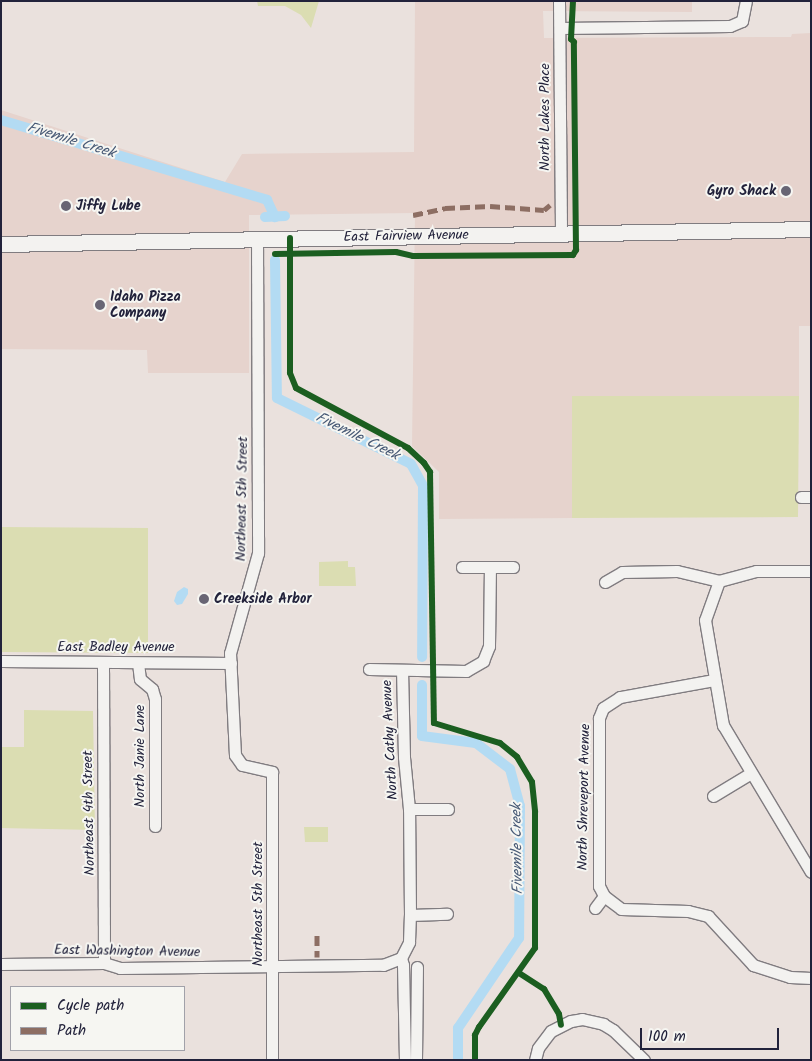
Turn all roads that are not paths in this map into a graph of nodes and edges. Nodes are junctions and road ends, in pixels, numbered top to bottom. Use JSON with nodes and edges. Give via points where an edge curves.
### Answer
{"nodes":[{"id":1,"x":559,"y":1,"type":"edge"},
{"id":2,"x":746,"y":1,"type":"edge"},
{"id":3,"x":560,"y":28,"type":"junction"},
{"id":4,"x":811,"y":229,"type":"edge"},
{"id":5,"x":561,"y":233,"type":"junction"},
{"id":6,"x":257,"y":238,"type":"junction"},
{"id":7,"x":1,"y":244,"type":"edge"},
{"id":8,"x":462,"y":567,"type":"dead end"},
{"id":9,"x":490,"y":567,"type":"junction"},
{"id":10,"x":513,"y":567,"type":"dead end"},
{"id":11,"x":811,"y":571,"type":"edge"},
{"id":12,"x":718,"y":581,"type":"junction"},
{"id":13,"x":604,"y":582,"type":"dead end"},
{"id":14,"x":1,"y":661,"type":"edge"},
{"id":15,"x":103,"y":663,"type":"junction"},
{"id":16,"x":138,"y":663,"type":"junction"},
{"id":17,"x":231,"y":663,"type":"junction"},
{"id":18,"x":369,"y":669,"type":"dead end"},
{"id":19,"x":402,"y":670,"type":"junction"},
{"id":20,"x":714,"y":680,"type":"junction"},
{"id":21,"x":751,"y":773,"type":"junction"},
{"id":22,"x":713,"y":796,"type":"dead end"},
{"id":23,"x":409,"y":809,"type":"junction"},
{"id":24,"x":448,"y":809,"type":"dead end"},
{"id":25,"x":155,"y":826,"type":"dead end"},
{"id":26,"x":811,"y":872,"type":"edge"},
{"id":27,"x":604,"y":896,"type":"junction"},
{"id":28,"x":596,"y":908,"type":"dead end"},
{"id":29,"x":447,"y":914,"type":"dead end"},
{"id":30,"x":410,"y":915,"type":"junction"},
{"id":31,"x":400,"y":958,"type":"junction"},
{"id":32,"x":104,"y":963,"type":"junction"},
{"id":33,"x":1,"y":964,"type":"edge"},
{"id":34,"x":273,"y":967,"type":"junction"},
{"id":35,"x":417,"y":967,"type":"dead end"},
{"id":36,"x":811,"y":978,"type":"edge"},
{"id":37,"x":272,"y":1060,"type":"edge"},
{"id":38,"x":406,"y":1060,"type":"edge"},
{"id":39,"x":416,"y":1060,"type":"edge"},
{"id":40,"x":535,"y":1060,"type":"edge"},
{"id":41,"x":644,"y":1060,"type":"edge"}],
"edges":[{"from":1,"to":3,"type":"street","name":"North Lakes Place"},
{"from":2,"to":3,"type":"street","via":[[742,21],[730,26]]},
{"from":3,"to":5,"type":"street","name":"North Lakes Place"},
{"from":4,"to":5,"type":"main road","name":"East Fairview Avenue"},
{"from":5,"to":6,"type":"main road","name":"East Fairview Avenue"},
{"from":6,"to":7,"type":"main road","name":"East Fairview Avenue"},
{"from":6,"to":17,"type":"street","name":"Northeast 5th Street","via":[[258,553],[230,653]]},
{"from":8,"to":9,"type":"street"},
{"from":9,"to":10,"type":"street"},
{"from":9,"to":19,"type":"street","via":[[489,646],[483,661],[466,671]]},
{"from":11,"to":12,"type":"street","via":[[756,571]]},
{"from":12,"to":13,"type":"street","via":[[682,572],[622,572]]},
{"from":12,"to":20,"type":"street","via":[[705,620]]},
{"from":14,"to":15,"type":"street","name":"East Badley Avenue"},
{"from":15,"to":16,"type":"street","name":"East Badley Avenue"},
{"from":15,"to":32,"type":"street","name":"Northeast 4th Street"},
{"from":16,"to":17,"type":"street","name":"East Badley Avenue"},
{"from":16,"to":25,"type":"street","name":"North Janie Lane","via":[[140,679],[152,690],[155,699]]},
{"from":17,"to":34,"type":"street","name":"Northeast 5th Street","via":[[234,755],[242,765],[272,772]]},
{"from":18,"to":19,"type":"street"},
{"from":19,"to":23,"type":"street","name":"North Cathy Avenue"},
{"from":20,"to":21,"type":"street","via":[[723,724]]},
{"from":20,"to":27,"type":"street","name":"North Shreveport Avenue","via":[[610,701],[598,718],[598,875]]},
{"from":21,"to":22,"type":"street"},
{"from":21,"to":26,"type":"street"},
{"from":23,"to":24,"type":"street","name":"North Cathy Avenue"},
{"from":23,"to":30,"type":"street","name":"North Cathy Avenue"},
{"from":27,"to":28,"type":"street"},
{"from":27,"to":36,"type":"street","via":[[621,909],[632,911],[703,914],[717,922],[738,951],[753,965],[790,977]]},
{"from":29,"to":30,"type":"street"},
{"from":30,"to":31,"type":"street","name":"North Cathy Avenue","via":[[409,942]]},
{"from":31,"to":34,"type":"street","name":"East Washington Avenue","via":[[383,965]]},
{"from":31,"to":38,"type":"street","via":[[403,965]]},
{"from":32,"to":33,"type":"street","name":"East Washington Avenue"},
{"from":32,"to":34,"type":"street","name":"East Washington Avenue","via":[[120,968]]},
{"from":34,"to":37,"type":"street","name":"Northeast 5th Street"},
{"from":35,"to":39,"type":"street"},
{"from":40,"to":41,"type":"street","via":[[544,1038],[561,1024],[582,1019],[603,1024]]}]}
